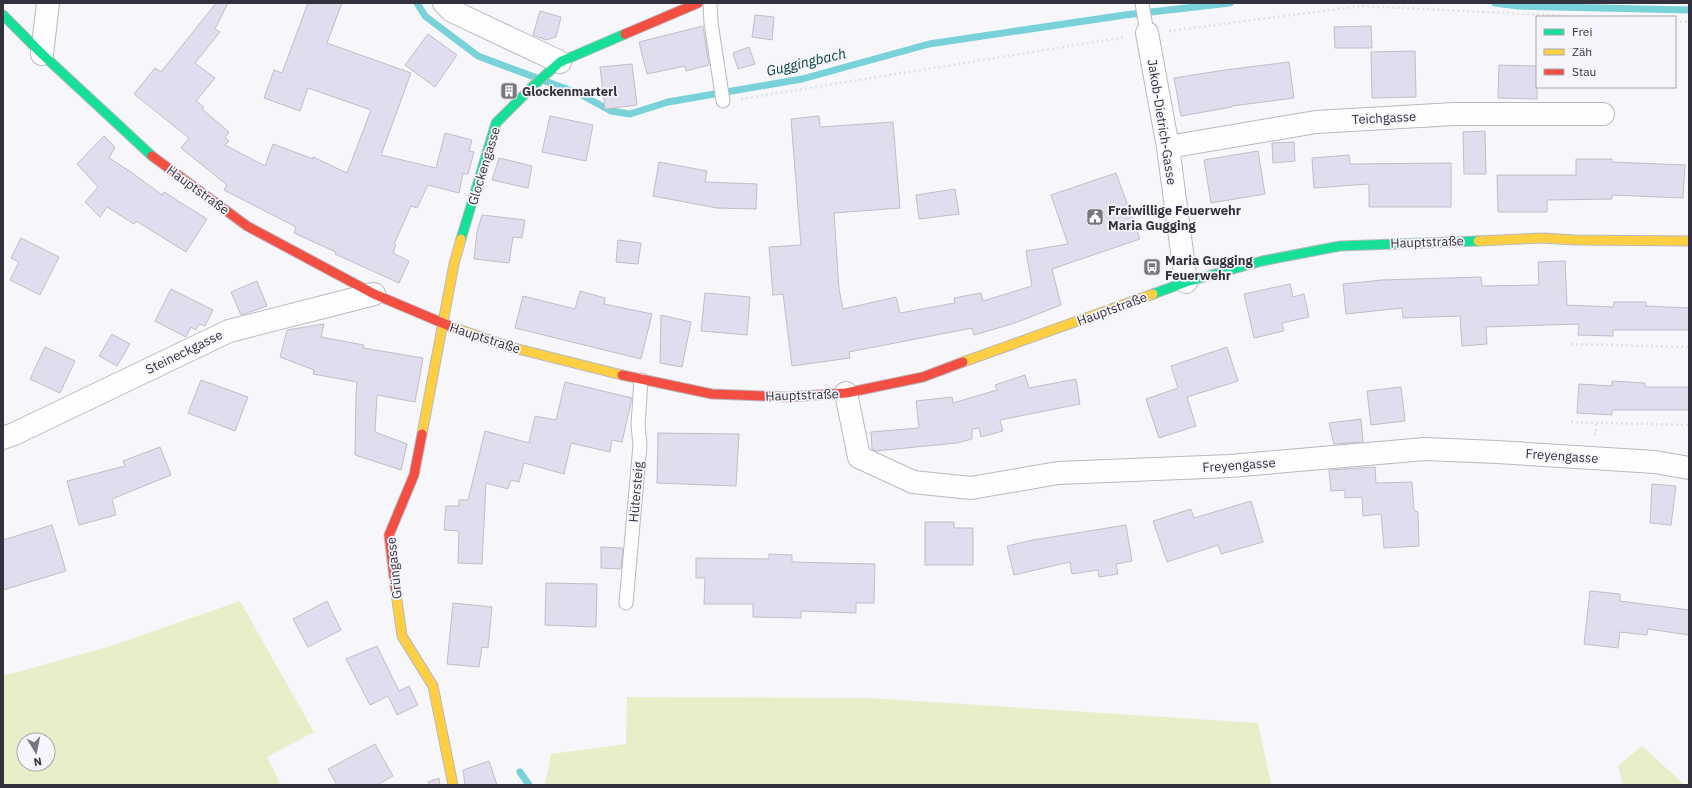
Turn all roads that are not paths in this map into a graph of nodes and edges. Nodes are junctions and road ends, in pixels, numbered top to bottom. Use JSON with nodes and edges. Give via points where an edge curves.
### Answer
{"nodes":[{"id":1,"x":48,"y":3,"type":"edge"},
{"id":2,"x":444,"y":3,"type":"edge"},
{"id":3,"x":698,"y":3,"type":"edge"},
{"id":4,"x":710,"y":3,"type":"edge"},
{"id":5,"x":1142,"y":3,"type":"edge"},
{"id":6,"x":3,"y":15,"type":"edge"},
{"id":7,"x":1147,"y":33,"type":"joint"},
{"id":8,"x":42,"y":54,"type":"junction"},
{"id":9,"x":556,"y":66,"type":"junction"},
{"id":10,"x":723,"y":100,"type":"dead end"},
{"id":11,"x":1603,"y":114,"type":"dead end"},
{"id":12,"x":1168,"y":147,"type":"junction"},
{"id":13,"x":1689,"y":241,"type":"edge"},
{"id":14,"x":1186,"y":282,"type":"junction"},
{"id":15,"x":374,"y":294,"type":"junction"},
{"id":16,"x":443,"y":324,"type":"junction"},
{"id":17,"x":641,"y":380,"type":"junction"},
{"id":18,"x":846,"y":393,"type":"junction"},
{"id":19,"x":3,"y":438,"type":"edge"},
{"id":20,"x":1689,"y":468,"type":"edge"},
{"id":21,"x":626,"y":603,"type":"dead end"},
{"id":22,"x":453,"y":785,"type":"edge"}],
"edges":[{"from":1,"to":8,"type":"street"},
{"from":2,"to":9,"type":"street","via":[[452,11]]},
{"from":3,"to":9,"type":"main road","name":"Glockengasse"},
{"from":4,"to":10,"type":"lane"},
{"from":5,"to":7,"type":"lane"},
{"from":6,"to":8,"type":"main road","name":"Hauptstraße"},
{"from":7,"to":12,"type":"street","name":"Jakob-Dietrich-Gasse"},
{"from":8,"to":15,"type":"main road","name":"Hauptstraße","via":[[154,157],[247,226]]},
{"from":9,"to":16,"type":"main road","name":"Glockengasse","via":[[496,122],[454,264]]},
{"from":11,"to":12,"type":"street","name":"Teichgasse","via":[[1454,114],[1316,122]]},
{"from":12,"to":14,"type":"street","name":"Jakob-Dietrich-Gasse"},
{"from":13,"to":14,"type":"main road","name":"Hauptstraße","via":[[1542,238],[1340,246],[1262,261]]},
{"from":14,"to":18,"type":"main road","name":"Hauptstraße","via":[[923,377]]},
{"from":15,"to":16,"type":"main road","name":"Hauptstraße"},
{"from":15,"to":19,"type":"street","name":"Steineckgasse","via":[[229,331]]},
{"from":16,"to":17,"type":"main road","name":"Hauptstraße","via":[[510,347]]},
{"from":16,"to":22,"type":"main road","name":"Grüngasse","via":[[414,475],[389,535],[402,636],[433,686]]},
{"from":17,"to":18,"type":"main road","name":"Hauptstraße","via":[[712,394],[789,397]]},
{"from":17,"to":21,"type":"lane","name":"Hütersteig","via":[[638,424],[640,445]]},
{"from":18,"to":20,"type":"street","name":"Freyengasse","via":[[860,457],[913,482],[971,488],[1058,473],[1230,466],[1425,449],[1655,462]]}]}
